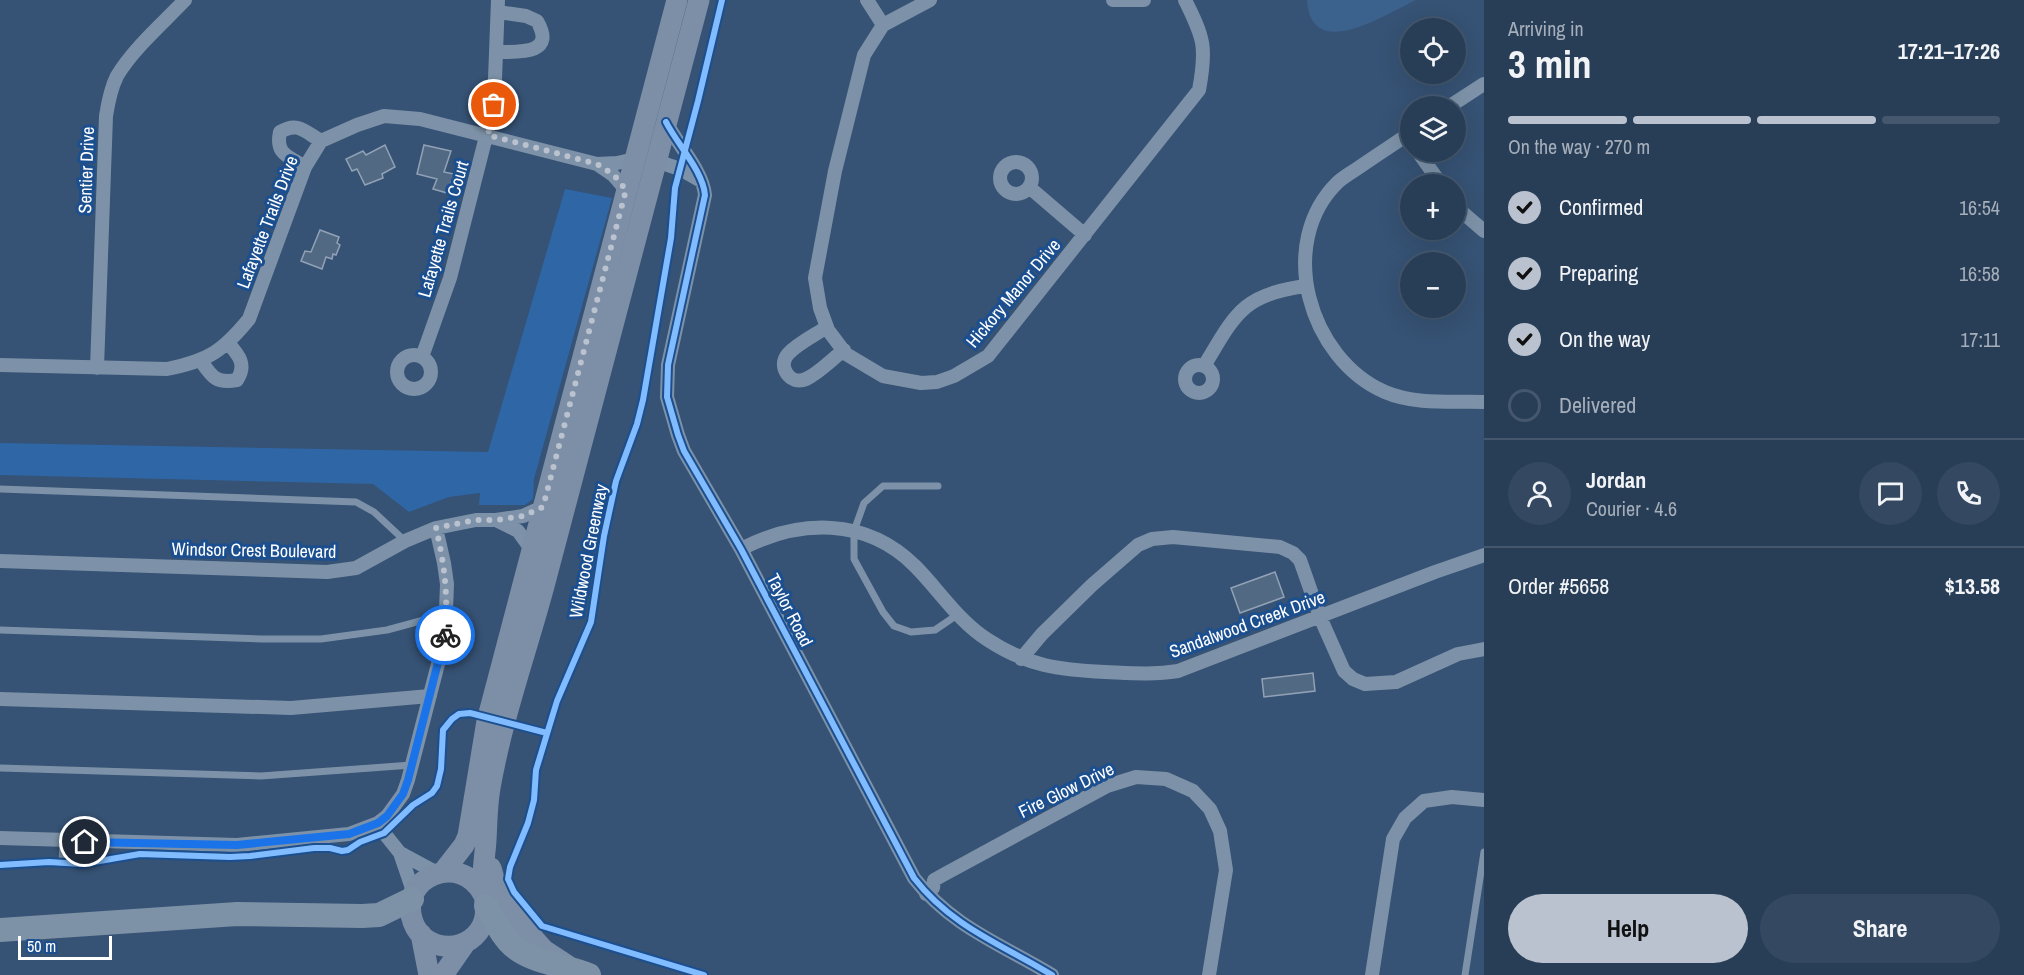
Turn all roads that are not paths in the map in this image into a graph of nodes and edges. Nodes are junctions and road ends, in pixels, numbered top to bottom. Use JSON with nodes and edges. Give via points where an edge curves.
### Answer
{"nodes":[{"id":1,"x":185,"y":0,"type":"edge"},
{"id":2,"x":677,"y":0,"type":"edge"},
{"id":3,"x":699,"y":0,"type":"edge"},
{"id":4,"x":867,"y":0,"type":"edge"},
{"id":5,"x":930,"y":0,"type":"edge"},
{"id":6,"x":1113,"y":0,"type":"edge"},
{"id":7,"x":1144,"y":0,"type":"edge"},
{"id":8,"x":1185,"y":0,"type":"edge"},
{"id":9,"x":498,"y":6,"type":"edge"},
{"id":10,"x":883,"y":25,"type":"junction"},
{"id":11,"x":497,"y":52,"type":"junction"},
{"id":12,"x":1484,"y":84,"type":"edge"},
{"id":13,"x":1465,"y":96,"type":"edge"},
{"id":14,"x":666,"y":122,"type":"junction"},
{"id":15,"x":643,"y":129,"type":"junction"},
{"id":16,"x":488,"y":135,"type":"junction"},
{"id":17,"x":321,"y":141,"type":"junction"},
{"id":18,"x":1400,"y":142,"type":"edge"},
{"id":19,"x":635,"y":159,"type":"junction"},
{"id":20,"x":656,"y":161,"type":"junction"},
{"id":21,"x":597,"y":164,"type":"junction"},
{"id":22,"x":305,"y":167,"type":"junction"},
{"id":23,"x":702,"y":182,"type":"junction"},
{"id":24,"x":1029,"y":187,"type":"dead end"},
{"id":25,"x":626,"y":190,"type":"junction"},
{"id":26,"x":1466,"y":215,"type":"edge"},
{"id":27,"x":1484,"y":231,"type":"edge"},
{"id":28,"x":1085,"y":235,"type":"junction"},
{"id":29,"x":1306,"y":286,"type":"junction"},
{"id":30,"x":827,"y":327,"type":"junction"},
{"id":31,"x":228,"y":343,"type":"junction"},
{"id":32,"x":844,"y":350,"type":"junction"},
{"id":33,"x":422,"y":357,"type":"dead end"},
{"id":34,"x":201,"y":361,"type":"junction"},
{"id":35,"x":0,"y":364,"type":"edge"},
{"id":36,"x":1204,"y":366,"type":"dead end"},
{"id":37,"x":97,"y":368,"type":"junction"},
{"id":38,"x":1484,"y":402,"type":"edge"},
{"id":39,"x":938,"y":486,"type":"dead end"},
{"id":40,"x":0,"y":489,"type":"edge"},
{"id":41,"x":543,"y":507,"type":"junction"},
{"id":42,"x":496,"y":520,"type":"junction"},
{"id":43,"x":436,"y":528,"type":"junction"},
{"id":44,"x":854,"y":531,"type":"junction"},
{"id":45,"x":405,"y":541,"type":"junction"},
{"id":46,"x":531,"y":549,"type":"junction"},
{"id":47,"x":741,"y":549,"type":"junction"},
{"id":48,"x":1484,"y":555,"type":"edge"},
{"id":49,"x":0,"y":561,"type":"edge"},
{"id":50,"x":446,"y":614,"type":"junction"},
{"id":51,"x":957,"y":615,"type":"junction"},
{"id":52,"x":1320,"y":617,"type":"junction"},
{"id":53,"x":0,"y":630,"type":"edge"},
{"id":54,"x":1484,"y":649,"type":"edge"},
{"id":55,"x":1021,"y":659,"type":"junction"},
{"id":56,"x":430,"y":696,"type":"junction"},
{"id":57,"x":0,"y":699,"type":"edge"},
{"id":58,"x":412,"y":765,"type":"junction"},
{"id":59,"x":0,"y":768,"type":"edge"},
{"id":60,"x":1484,"y":800,"type":"edge"},
{"id":61,"x":378,"y":823,"type":"junction"},
{"id":62,"x":0,"y":838,"type":"edge"},
{"id":63,"x":63,"y":841,"type":"junction"},
{"id":64,"x":486,"y":844,"type":"junction"},
{"id":65,"x":1484,"y":852,"type":"edge"},
{"id":66,"x":400,"y":853,"type":"junction"},
{"id":67,"x":62,"y":863,"type":"dead end"},
{"id":68,"x":440,"y":872,"type":"junction"},
{"id":69,"x":930,"y":891,"type":"junction"},
{"id":70,"x":413,"y":896,"type":"junction"},
{"id":71,"x":485,"y":900,"type":"junction"},
{"id":72,"x":0,"y":930,"type":"edge"},
{"id":73,"x":420,"y":934,"type":"junction"},
{"id":74,"x":466,"y":942,"type":"junction"},
{"id":75,"x":580,"y":971,"type":"edge"},
{"id":76,"x":429,"y":975,"type":"edge"},
{"id":77,"x":443,"y":975,"type":"edge"},
{"id":78,"x":1052,"y":975,"type":"edge"},
{"id":79,"x":1209,"y":975,"type":"edge"},
{"id":80,"x":1372,"y":975,"type":"edge"},
{"id":81,"x":1465,"y":975,"type":"edge"}],
"edges":[{"from":1,"to":37,"type":"street","name":"Sentier Drive","via":[[127,61],[108,101]]},
{"from":2,"to":15,"type":"main road"},
{"from":3,"to":14,"type":"main road"},
{"from":4,"to":10,"type":"street"},
{"from":5,"to":10,"type":"street","name":"Hickory Manor Drive"},
{"from":6,"to":7,"type":"street"},
{"from":8,"to":28,"type":"street","name":"Hickory Manor Drive","via":[[1200,29],[1203,45],[1199,90]]},
{"from":9,"to":11,"type":"street","name":"Lafayette Trails Court"},
{"from":9,"to":11,"type":"street","via":[[537,21],[543,37],[532,50]]},
{"from":10,"to":30,"type":"street","name":"Hickory Manor Drive","via":[[864,55],[835,171],[815,278]]},
{"from":11,"to":16,"type":"street","name":"Lafayette Trails Court"},
{"from":12,"to":13,"type":"street"},
{"from":14,"to":20,"type":"main road"},
{"from":14,"to":23,"type":"street"},
{"from":15,"to":19,"type":"main road"},
{"from":15,"to":20,"type":"main road"},
{"from":16,"to":17,"type":"street","name":"Lafayette Trails Drive","via":[[420,119],[384,116]]},
{"from":16,"to":21,"type":"street","name":"Lafayette Trails Drive"},
{"from":16,"to":33,"type":"street","name":"Lafayette Trails Court","via":[[450,278]]},
{"from":17,"to":22,"type":"street","name":"Lafayette Trails Drive"},
{"from":17,"to":22,"type":"street","via":[[297,126],[280,132],[281,151]]},
{"from":18,"to":29,"type":"street","via":[[1339,182],[1324,201],[1308,237]]},
{"from":19,"to":21,"type":"street","name":"Lafayette Trails Drive"},
{"from":19,"to":25,"type":"main road"},
{"from":20,"to":23,"type":"street"},
{"from":20,"to":64,"type":"main road","via":[[499,745]]},
{"from":21,"to":25,"type":"street","name":"Lafayette Trails Drive","via":[[614,175]]},
{"from":22,"to":31,"type":"street","name":"Lafayette Trails Drive","via":[[249,319]]},
{"from":23,"to":47,"type":"street","name":"Taylor Road","via":[[705,195],[668,365],[668,397],[684,451]]},
{"from":24,"to":28,"type":"street"},
{"from":25,"to":41,"type":"main road"},
{"from":26,"to":27,"type":"street"},
{"from":28,"to":32,"type":"street","name":"Hickory Manor Drive","via":[[988,356],[954,376],[921,383],[883,376]]},
{"from":29,"to":36,"type":"street","via":[[1251,302],[1238,313]]},
{"from":29,"to":38,"type":"street","via":[[1323,335],[1348,368],[1366,381],[1400,397]]},
{"from":30,"to":32,"type":"street","name":"Hickory Manor Drive"},
{"from":30,"to":32,"type":"street","via":[[787,355],[787,374],[796,380],[806,379]]},
{"from":31,"to":34,"type":"street","name":"Lafayette Trails Drive"},
{"from":31,"to":34,"type":"street","via":[[242,363],[237,380],[216,380]]},
{"from":34,"to":37,"type":"street","name":"Lafayette Trails Drive","via":[[167,369]]},
{"from":35,"to":37,"type":"street","name":"Lafayette Trails Drive"},
{"from":39,"to":44,"type":"lane","via":[[884,486],[864,503]]},
{"from":40,"to":45,"type":"lane","via":[[356,502],[374,512]]},
{"from":41,"to":42,"type":"street","name":"Windsor Crest Boulevard","via":[[523,516]]},
{"from":41,"to":46,"type":"main road"},
{"from":42,"to":43,"type":"street","name":"Windsor Crest Boulevard"},
{"from":42,"to":46,"type":"street","via":[[518,531]]},
{"from":43,"to":45,"type":"street","name":"Windsor Crest Boulevard"},
{"from":43,"to":50,"type":"street","via":[[447,584]]},
{"from":44,"to":47,"type":"street","name":"Sandalwood Creek Drive","via":[[812,527],[789,530]]},
{"from":44,"to":51,"type":"street","name":"Sandalwood Creek Drive","via":[[903,555]]},
{"from":44,"to":51,"type":"lane","via":[[854,559],[894,626],[911,632],[935,630]]},
{"from":45,"to":49,"type":"street","name":"Windsor Crest Boulevard","via":[[356,568],[327,572]]},
{"from":46,"to":68,"type":"main road","via":[[487,721],[468,836]]},
{"from":47,"to":69,"type":"street","name":"Taylor Road","via":[[894,842],[914,878]]},
{"from":48,"to":52,"type":"street","name":"Sandalwood Creek Drive"},
{"from":50,"to":53,"type":"lane","via":[[387,630],[321,639]]},
{"from":50,"to":56,"type":"street","via":[[445,637]]},
{"from":51,"to":55,"type":"street","name":"Sandalwood Creek Drive"},
{"from":52,"to":54,"type":"street","via":[[1344,671],[1365,684],[1396,682],[1458,654]]},
{"from":52,"to":55,"type":"street","name":"Sandalwood Creek Drive","via":[[1178,671],[1157,674],[1063,670]]},
{"from":52,"to":55,"type":"street","via":[[1300,560],[1287,549],[1152,538],[1138,545],[1092,585]]},
{"from":56,"to":57,"type":"street","via":[[291,708]]},
{"from":56,"to":58,"type":"street"},
{"from":58,"to":59,"type":"lane","via":[[261,776]]},
{"from":58,"to":61,"type":"street","via":[[403,794]]},
{"from":60,"to":80,"type":"street","via":[[1452,797],[1424,801],[1405,818],[1393,838]]},
{"from":61,"to":63,"type":"street","via":[[349,834],[253,845]]},
{"from":61,"to":66,"type":"street"},
{"from":62,"to":63,"type":"street"},
{"from":63,"to":67,"type":"lane"},
{"from":64,"to":71,"type":"main road","via":[[482,875]]},
{"from":64,"to":75,"type":"main road","via":[[498,893],[544,950]]},
{"from":65,"to":81,"type":"lane"},
{"from":66,"to":68,"type":"street"},
{"from":66,"to":70,"type":"street"},
{"from":68,"to":70,"type":"main road","via":[[421,883]]},
{"from":68,"to":71,"type":"main road","via":[[467,876],[477,884]]},
{"from":69,"to":78,"type":"street","name":"Taylor Road","via":[[945,912]]},
{"from":69,"to":79,"type":"street","name":"Fire Glow Drive","via":[[934,880],[976,855],[1107,786],[1136,777],[1166,779],[1193,791],[1210,809],[1220,831],[1226,870]]},
{"from":70,"to":72,"type":"highway","via":[[393,910],[371,916],[237,914]]},
{"from":70,"to":73,"type":"main road","via":[[412,918]]},
{"from":71,"to":74,"type":"main road","via":[[485,919],[480,930]]},
{"from":71,"to":75,"type":"highway","via":[[501,933],[512,945],[537,959]]},
{"from":73,"to":74,"type":"main road","via":[[442,946]]},
{"from":73,"to":76,"type":"main road"},
{"from":74,"to":77,"type":"main road"}]}
